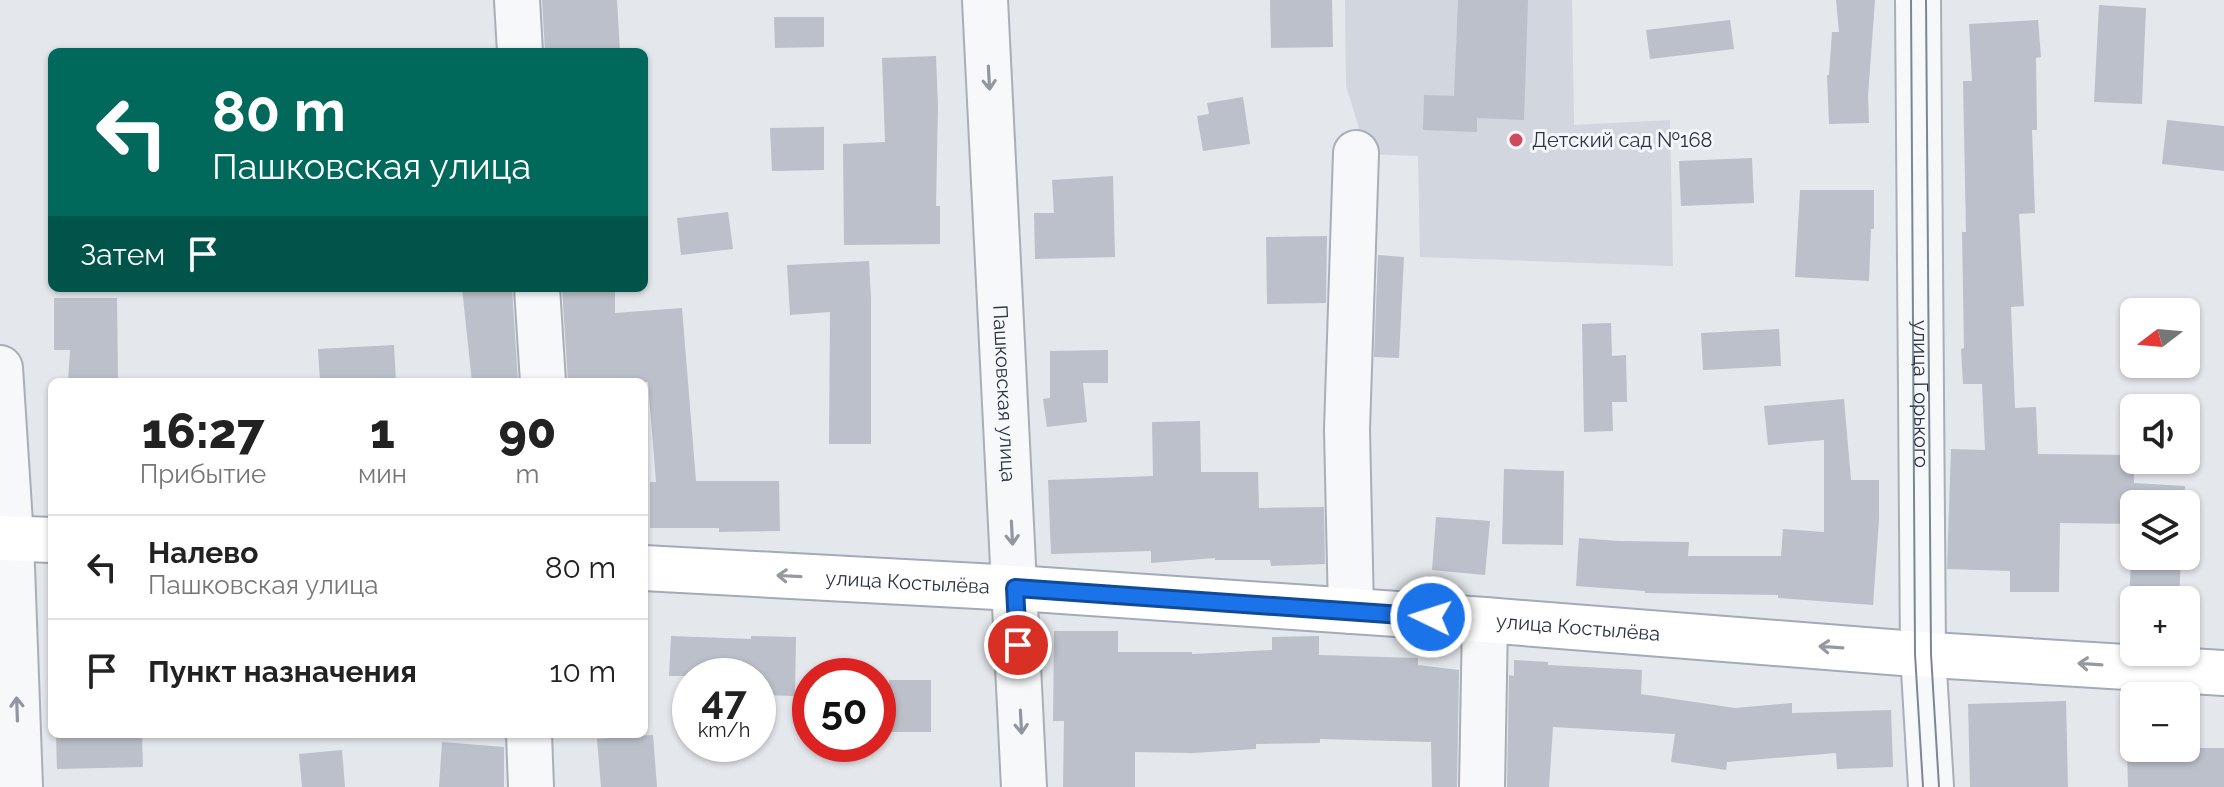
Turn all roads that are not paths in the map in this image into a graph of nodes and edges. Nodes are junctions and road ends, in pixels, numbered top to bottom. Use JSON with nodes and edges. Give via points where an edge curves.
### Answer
{"nodes":[{"id":1,"x":517,"y":0,"type":"edge"},
{"id":2,"x":985,"y":0,"type":"edge"},
{"id":3,"x":1918,"y":0,"type":"edge"},
{"id":4,"x":520,"y":48,"type":"edge"},
{"id":5,"x":1356,"y":153,"type":"dead end"},
{"id":6,"x":537,"y":292,"type":"edge"},
{"id":7,"x":0,"y":368,"type":"edge"},
{"id":8,"x":543,"y":378,"type":"edge"},
{"id":9,"x":21,"y":539,"type":"edge"},
{"id":10,"x":648,"y":568,"type":"edge"},
{"id":11,"x":1015,"y":588,"type":"junction"},
{"id":12,"x":1351,"y":611,"type":"junction"},
{"id":13,"x":1485,"y":620,"type":"junction"},
{"id":14,"x":1923,"y":654,"type":"junction"},
{"id":15,"x":2224,"y":673,"type":"edge"},
{"id":16,"x":529,"y":738,"type":"edge"},
{"id":17,"x":20,"y":787,"type":"edge"},
{"id":18,"x":531,"y":787,"type":"edge"},
{"id":19,"x":1024,"y":787,"type":"edge"},
{"id":20,"x":1482,"y":787,"type":"edge"},
{"id":21,"x":1931,"y":787,"type":"edge"}],
"edges":[{"from":1,"to":4,"type":"street"},
{"from":2,"to":11,"type":"street","name":"Пашковская улица","one_way":true},
{"from":3,"to":14,"type":"street","name":"улица Горького"},
{"from":5,"to":12,"type":"street","via":[[1347,430]]},
{"from":6,"to":8,"type":"street"},
{"from":7,"to":9,"type":"street"},
{"from":17,"to":9,"type":"street","one_way":true},
{"from":11,"to":10,"type":"main road","name":"улица Костылёва","one_way":true},
{"from":11,"to":12,"type":"main road","name":"улица Костылёва"},
{"from":11,"to":19,"type":"street","name":"Пашковская улица","one_way":true},
{"from":12,"to":13,"type":"main road","name":"улица Костылёва"},
{"from":14,"to":13,"type":"main road","name":"улица Костылёва","one_way":true},
{"from":13,"to":20,"type":"street"},
{"from":15,"to":14,"type":"main road","name":"улица Костылёва","one_way":true},
{"from":14,"to":21,"type":"street","name":"улица Горького"},
{"from":16,"to":18,"type":"street"}]}
